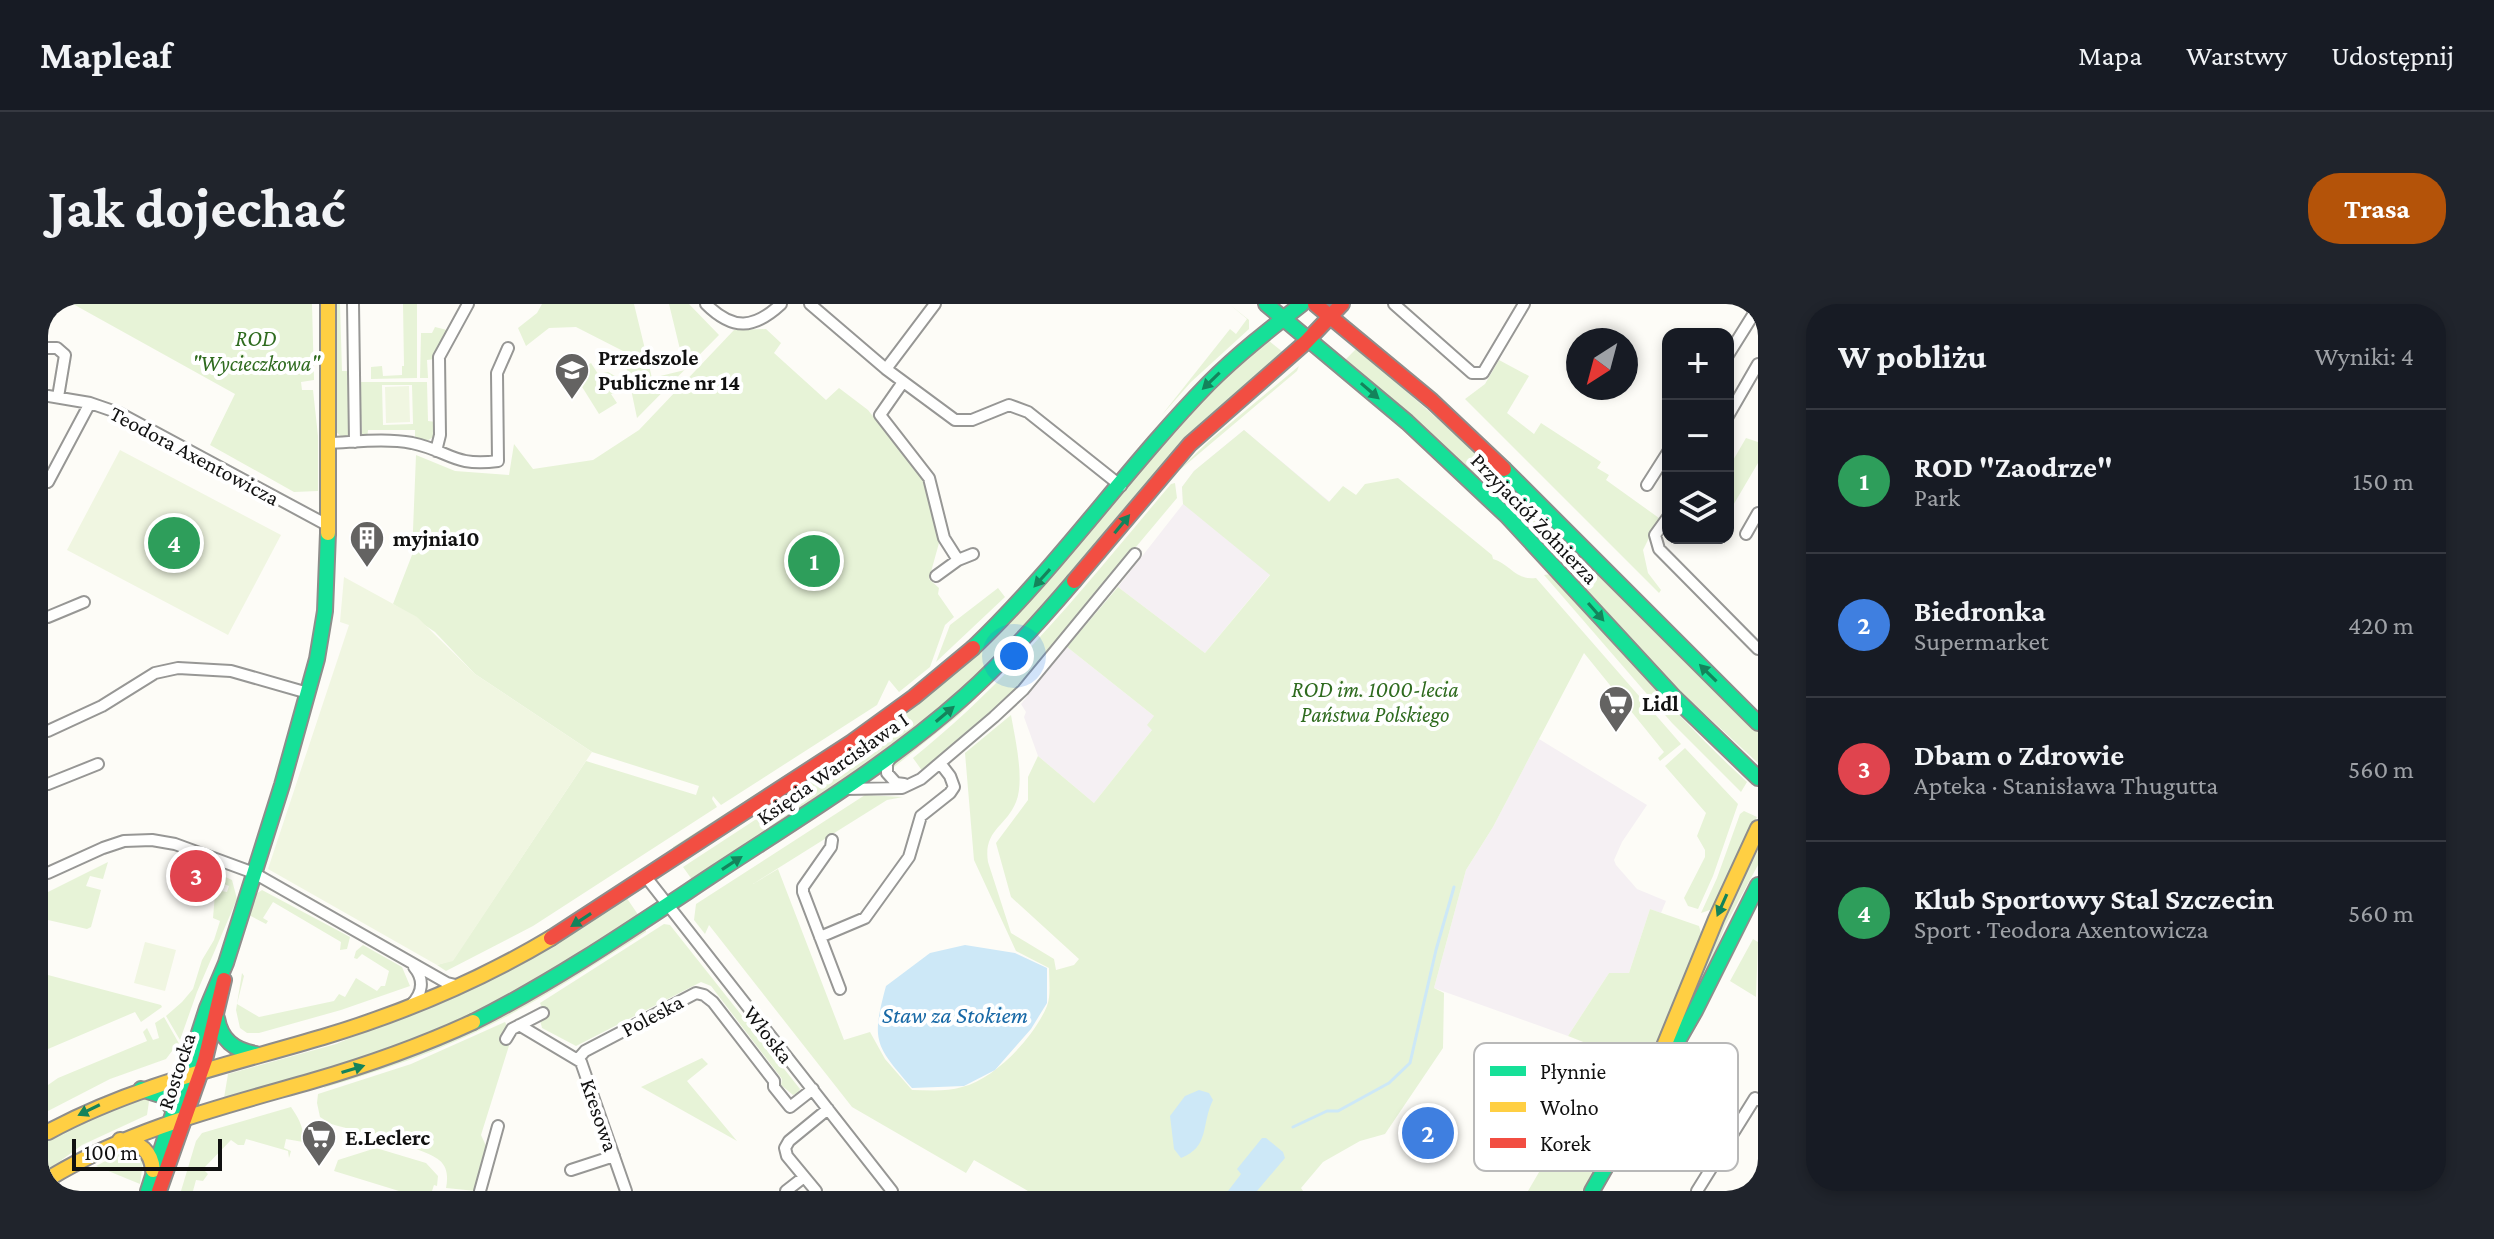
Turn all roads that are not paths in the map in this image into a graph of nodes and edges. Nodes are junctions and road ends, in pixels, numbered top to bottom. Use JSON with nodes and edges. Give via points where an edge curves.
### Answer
{"nodes":[{"id":1,"x":328,"y":304,"type":"edge"},
{"id":2,"x":353,"y":304,"type":"edge"},
{"id":3,"x":468,"y":304,"type":"edge"},
{"id":4,"x":706,"y":304,"type":"edge"},
{"id":5,"x":781,"y":304,"type":"edge"},
{"id":6,"x":810,"y":304,"type":"edge"},
{"id":7,"x":935,"y":304,"type":"edge"},
{"id":8,"x":1266,"y":304,"type":"edge"},
{"id":9,"x":1302,"y":304,"type":"edge"},
{"id":10,"x":1315,"y":304,"type":"edge"},
{"id":11,"x":1342,"y":304,"type":"edge"},
{"id":12,"x":1394,"y":304,"type":"edge"},
{"id":13,"x":1524,"y":304,"type":"edge"},
{"id":14,"x":1758,"y":307,"type":"edge"},
{"id":15,"x":1332,"y":317,"type":"junction"},
{"id":16,"x":1284,"y":319,"type":"junction"},
{"id":17,"x":1311,"y":340,"type":"junction"},
{"id":18,"x":1734,"y":345,"type":"edge"},
{"id":19,"x":48,"y":348,"type":"edge"},
{"id":20,"x":508,"y":348,"type":"dead end"},
{"id":21,"x":1758,"y":364,"type":"edge"},
{"id":22,"x":886,"y":369,"type":"junction"},
{"id":23,"x":903,"y":382,"type":"junction"},
{"id":24,"x":53,"y":397,"type":"edge"},
{"id":25,"x":90,"y":403,"type":"junction"},
{"id":26,"x":1734,"y":406,"type":"edge"},
{"id":27,"x":355,"y":442,"type":"junction"},
{"id":28,"x":328,"y":443,"type":"junction"},
{"id":29,"x":436,"y":451,"type":"junction"},
{"id":30,"x":1662,"y":461,"type":"edge"},
{"id":31,"x":48,"y":482,"type":"edge"},
{"id":32,"x":1647,"y":485,"type":"dead end"},
{"id":33,"x":1121,"y":486,"type":"junction"},
{"id":34,"x":1758,"y":513,"type":"edge"},
{"id":35,"x":1662,"y":525,"type":"edge"},
{"id":36,"x":329,"y":526,"type":"junction"},
{"id":37,"x":1746,"y":534,"type":"dead end"},
{"id":38,"x":973,"y":554,"type":"dead end"},
{"id":39,"x":1135,"y":554,"type":"dead end"},
{"id":40,"x":958,"y":560,"type":"junction"},
{"id":41,"x":936,"y":576,"type":"dead end"},
{"id":42,"x":84,"y":602,"type":"dead end"},
{"id":43,"x":48,"y":617,"type":"edge"},
{"id":44,"x":1758,"y":649,"type":"edge"},
{"id":45,"x":308,"y":693,"type":"junction"},
{"id":46,"x":1755,"y":720,"type":"edge"},
{"id":47,"x":48,"y":731,"type":"edge"},
{"id":48,"x":891,"y":757,"type":"junction"},
{"id":49,"x":940,"y":763,"type":"junction"},
{"id":50,"x":98,"y":764,"type":"dead end"},
{"id":51,"x":1758,"y":778,"type":"edge"},
{"id":52,"x":921,"y":779,"type":"junction"},
{"id":53,"x":48,"y":784,"type":"edge"},
{"id":54,"x":845,"y":790,"type":"junction"},
{"id":55,"x":1758,"y":828,"type":"edge"},
{"id":56,"x":832,"y":840,"type":"dead end"},
{"id":57,"x":48,"y":873,"type":"edge"},
{"id":58,"x":254,"y":873,"type":"junction"},
{"id":59,"x":646,"y":877,"type":"junction"},
{"id":60,"x":1758,"y":885,"type":"edge"},
{"id":61,"x":667,"y":906,"type":"junction"},
{"id":62,"x":820,"y":937,"type":"junction"},
{"id":63,"x":407,"y":960,"type":"junction"},
{"id":64,"x":226,"y":963,"type":"junction"},
{"id":65,"x":461,"y":986,"type":"junction"},
{"id":66,"x":840,"y":989,"type":"dead end"},
{"id":67,"x":408,"y":1008,"type":"junction"},
{"id":68,"x":543,"y":1013,"type":"dead end"},
{"id":69,"x":217,"y":1014,"type":"junction"},
{"id":70,"x":519,"y":1025,"type":"junction"},
{"id":71,"x":506,"y":1039,"type":"dead end"},
{"id":72,"x":1666,"y":1043,"type":"edge"},
{"id":73,"x":1677,"y":1043,"type":"edge"},
{"id":74,"x":261,"y":1055,"type":"junction"},
{"id":75,"x":578,"y":1059,"type":"junction"},
{"id":76,"x":192,"y":1073,"type":"junction"},
{"id":77,"x":813,"y":1089,"type":"junction"},
{"id":78,"x":135,"y":1090,"type":"junction"},
{"id":79,"x":1758,"y":1100,"type":"edge"},
{"id":80,"x":232,"y":1103,"type":"junction"},
{"id":81,"x":828,"y":1109,"type":"junction"},
{"id":82,"x":177,"y":1116,"type":"junction"},
{"id":83,"x":1738,"y":1125,"type":"edge"},
{"id":84,"x":498,"y":1126,"type":"dead end"},
{"id":85,"x":48,"y":1132,"type":"edge"},
{"id":86,"x":116,"y":1140,"type":"junction"},
{"id":87,"x":614,"y":1156,"type":"junction"},
{"id":88,"x":571,"y":1170,"type":"dead end"},
{"id":89,"x":1603,"y":1171,"type":"edge"},
{"id":90,"x":1709,"y":1171,"type":"edge"},
{"id":91,"x":153,"y":1173,"type":"junction"},
{"id":92,"x":804,"y":1177,"type":"junction"},
{"id":93,"x":48,"y":1179,"type":"edge"},
{"id":94,"x":148,"y":1191,"type":"edge"},
{"id":95,"x":159,"y":1191,"type":"edge"},
{"id":96,"x":480,"y":1191,"type":"edge"},
{"id":97,"x":626,"y":1191,"type":"edge"},
{"id":98,"x":786,"y":1191,"type":"edge"},
{"id":99,"x":816,"y":1191,"type":"edge"},
{"id":100,"x":892,"y":1191,"type":"edge"},
{"id":101,"x":1592,"y":1191,"type":"edge"},
{"id":102,"x":1697,"y":1191,"type":"edge"}],
"edges":[{"from":1,"to":28,"type":"street","name":"Rostocka"},
{"from":2,"to":27,"type":"street"},
{"from":3,"to":29,"type":"street","via":[[439,357]]},
{"from":4,"to":5,"type":"street","via":[[725,320],[743,324],[762,320]]},
{"from":6,"to":22,"type":"street"},
{"from":7,"to":22,"type":"street"},
{"from":8,"to":16,"type":"street","name":"Przyjaciół Żołnierza"},
{"from":9,"to":16,"type":"street","name":"Księcia Warcisława I"},
{"from":10,"to":15,"type":"street","name":"Przyjaciół Żołnierza"},
{"from":11,"to":15,"type":"street","name":"Księcia Warcisława I"},
{"from":12,"to":13,"type":"street","via":[[1477,375]]},
{"from":14,"to":18,"type":"street"},
{"from":15,"to":17,"type":"street","name":"Księcia Warcisława I"},
{"from":46,"to":15,"type":"street","name":"Przyjaciół Żołnierza","one_way":true,"via":[[1468,434]]},
{"from":16,"to":17,"type":"street","name":"Przyjaciół Żołnierza"},
{"from":16,"to":33,"type":"street","name":"Księcia Warcisława I","one_way":true,"via":[[1208,384]]},
{"from":48,"to":17,"type":"street","name":"Księcia Warcisława I","one_way":true,"via":[[1013,650],[1200,433]]},
{"from":17,"to":51,"type":"street","name":"Przyjaciół Żołnierza","one_way":true,"via":[[1507,516],[1675,698]]},
{"from":19,"to":24,"type":"street","name":"Teodora Axentowicza","via":[[65,355]]},
{"from":20,"to":29,"type":"street","via":[[497,373],[498,461],[461,462]]},
{"from":21,"to":26,"type":"street"},
{"from":22,"to":23,"type":"street"},
{"from":23,"to":33,"type":"street","via":[[955,420],[972,420],[1009,405],[1020,408]]},
{"from":23,"to":40,"type":"street","via":[[880,415],[929,478],[944,538]]},
{"from":24,"to":25,"type":"street","name":"Teodora Axentowicza"},
{"from":25,"to":31,"type":"street"},
{"from":25,"to":36,"type":"street","name":"Teodora Axentowicza","via":[[131,418]]},
{"from":27,"to":28,"type":"street"},
{"from":27,"to":29,"type":"street","via":[[403,442]]},
{"from":28,"to":36,"type":"street","name":"Rostocka"},
{"from":30,"to":32,"type":"street"},
{"from":33,"to":59,"type":"street","name":"Księcia Warcisława I","one_way":true,"via":[[1030,591],[930,684],[849,745]]},
{"from":34,"to":37,"type":"street"},
{"from":35,"to":44,"type":"street","via":[[1655,535],[1659,549]]},
{"from":36,"to":45,"type":"street","name":"Rostocka","via":[[325,611]]},
{"from":38,"to":40,"type":"street"},
{"from":39,"to":49,"type":"street","via":[[1023,690]]},
{"from":40,"to":41,"type":"street"},
{"from":42,"to":43,"type":"street"},
{"from":45,"to":47,"type":"street","via":[[231,671],[178,668],[155,673]]},
{"from":45,"to":58,"type":"street","name":"Rostocka"},
{"from":48,"to":52,"type":"street","via":[[886,768],[896,783]]},
{"from":48,"to":54,"type":"street","name":"Księcia Warcisława I"},
{"from":49,"to":52,"type":"street"},
{"from":49,"to":62,"type":"street","via":[[954,787],[921,816],[909,857],[865,918]]},
{"from":50,"to":53,"type":"street"},
{"from":52,"to":54,"type":"street","via":[[902,788]]},
{"from":61,"to":54,"type":"street","name":"Księcia Warcisława I","one_way":true},
{"from":55,"to":72,"type":"street","one_way":true},
{"from":56,"to":62,"type":"street","via":[[803,887]]},
{"from":57,"to":58,"type":"street","via":[[115,843],[143,839],[175,844]]},
{"from":58,"to":63,"type":"street"},
{"from":58,"to":64,"type":"street","name":"Rostocka"},
{"from":59,"to":61,"type":"street","name":"Włoska"},
{"from":59,"to":65,"type":"street","name":"Księcia Warcisława I","one_way":true,"via":[[553,938]]},
{"from":60,"to":73,"type":"street"},
{"from":61,"to":77,"type":"street","name":"Włoska"},
{"from":80,"to":61,"type":"street","name":"Księcia Warcisława I","one_way":true,"via":[[362,1067],[470,1024]]},
{"from":62,"to":66,"type":"street"},
{"from":63,"to":65,"type":"street"},
{"from":63,"to":67,"type":"street","via":[[419,972],[421,984]]},
{"from":64,"to":69,"type":"street","name":"Rostocka"},
{"from":64,"to":76,"type":"street","name":"Rostocka","via":[[213,989]]},
{"from":65,"to":67,"type":"street","name":"Księcia Warcisława I"},
{"from":67,"to":74,"type":"street","name":"Księcia Warcisława I"},
{"from":68,"to":70,"type":"street"},
{"from":69,"to":74,"type":"street","via":[[228,1043]]},
{"from":69,"to":76,"type":"street","name":"Rostocka"},
{"from":70,"to":71,"type":"street"},
{"from":70,"to":75,"type":"street","name":"Kresowa"},
{"from":74,"to":76,"type":"street","name":"Księcia Warcisława I"},
{"from":75,"to":77,"type":"street","name":"Poleska","via":[[696,993],[713,1002],[790,1107]]},
{"from":75,"to":87,"type":"street","name":"Kresowa"},
{"from":76,"to":78,"type":"street","name":"Księcia Warcisława I"},
{"from":76,"to":80,"type":"street","via":[[213,1101]]},
{"from":76,"to":82,"type":"street","name":"Rostocka"},
{"from":77,"to":81,"type":"street","name":"Włoska"},
{"from":78,"to":82,"type":"street","via":[[159,1094]]},
{"from":78,"to":85,"type":"street","name":"Księcia Warcisława I","one_way":true},
{"from":79,"to":83,"type":"street"},
{"from":80,"to":82,"type":"street","name":"Księcia Warcisława I"},
{"from":81,"to":92,"type":"street","via":[[786,1145],[787,1156]]},
{"from":81,"to":100,"type":"street","name":"Włoska"},
{"from":82,"to":86,"type":"street","name":"Księcia Warcisława I"},
{"from":82,"to":91,"type":"street","name":"Rostocka"},
{"from":82,"to":95,"type":"street","name":"Rostocka","via":[[178,1135]]},
{"from":84,"to":96,"type":"street"},
{"from":86,"to":91,"type":"street","via":[[141,1145],[151,1158]]},
{"from":86,"to":93,"type":"street","name":"Księcia Warcisława I"},
{"from":87,"to":88,"type":"street"},
{"from":87,"to":97,"type":"street","name":"Kresowa"},
{"from":89,"to":101,"type":"street"},
{"from":90,"to":102,"type":"street"},
{"from":91,"to":94,"type":"street","name":"Rostocka"},
{"from":92,"to":98,"type":"street"},
{"from":92,"to":99,"type":"street"}]}
